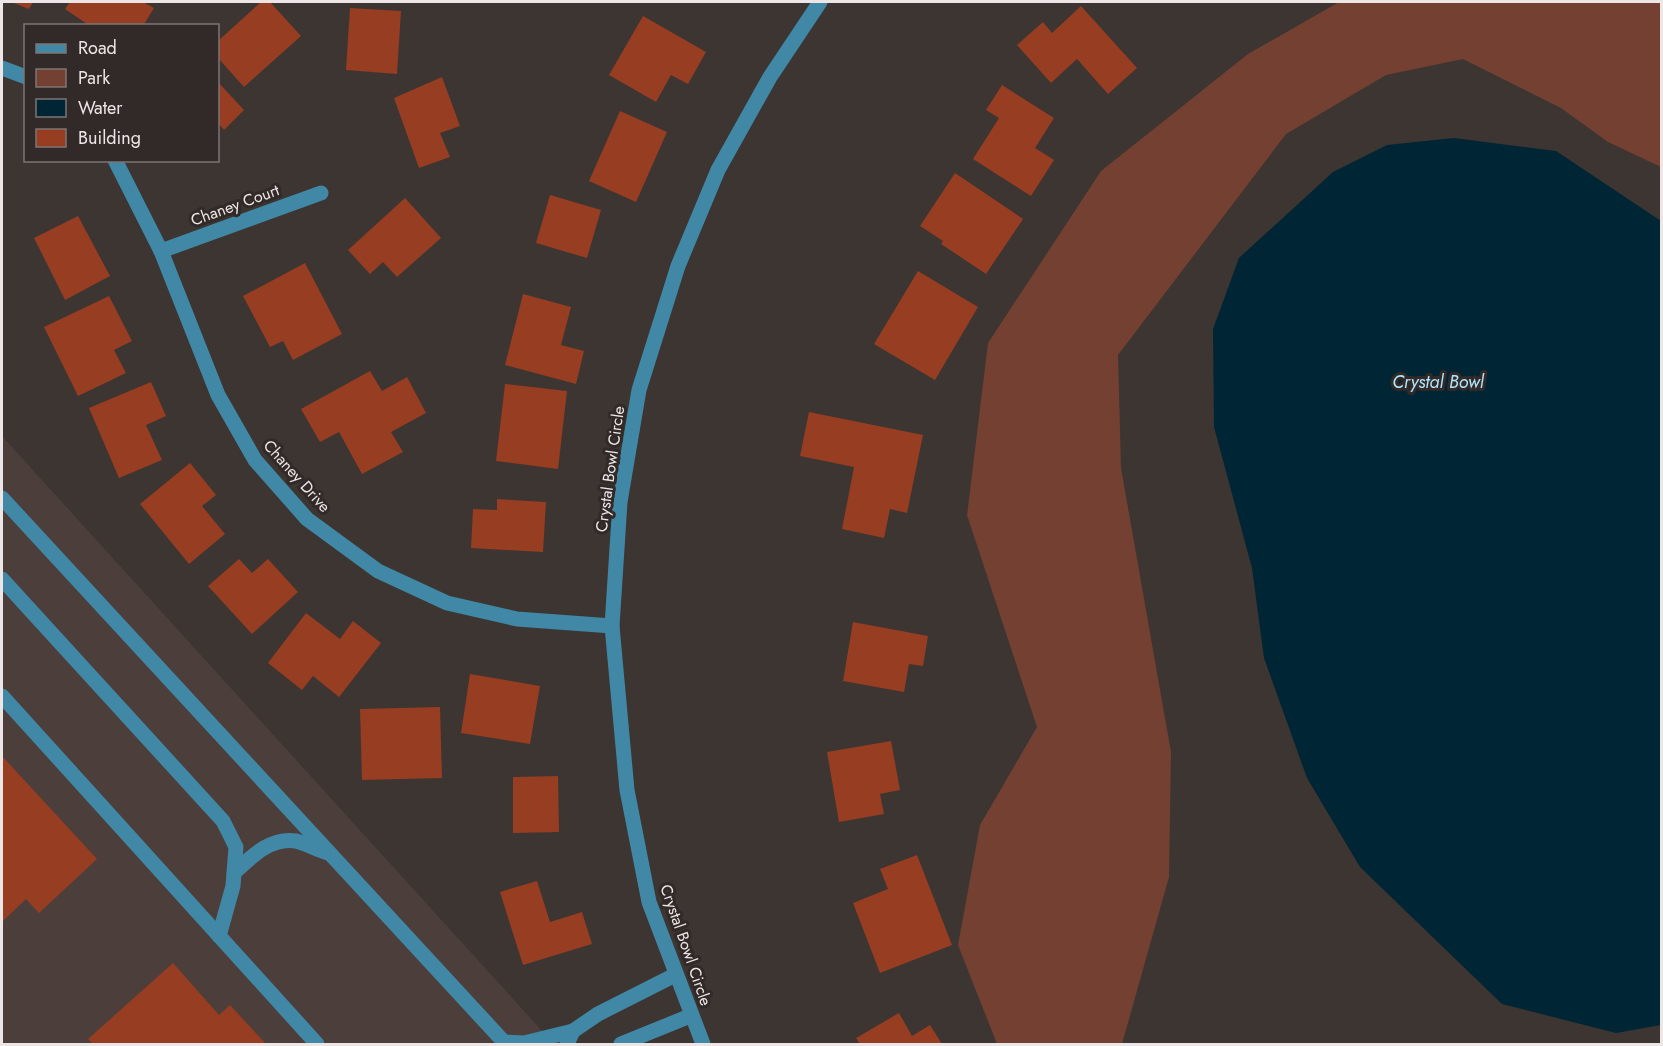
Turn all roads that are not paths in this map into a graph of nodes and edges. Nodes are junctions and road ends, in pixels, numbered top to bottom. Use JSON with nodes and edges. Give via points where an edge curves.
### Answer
{"nodes":[{"id":1,"x":820,"y":2,"type":"edge"},
{"id":2,"x":2,"y":68,"type":"edge"},
{"id":3,"x":24,"y":76,"type":"edge"},
{"id":4,"x":116,"y":162,"type":"edge"},
{"id":5,"x":321,"y":193,"type":"dead end"},
{"id":6,"x":161,"y":251,"type":"junction"},
{"id":7,"x":2,"y":498,"type":"edge"},
{"id":8,"x":2,"y":579,"type":"edge"},
{"id":9,"x":612,"y":626,"type":"junction"},
{"id":10,"x":2,"y":696,"type":"edge"},
{"id":11,"x":331,"y":854,"type":"junction"},
{"id":12,"x":234,"y":873,"type":"junction"},
{"id":13,"x":219,"y":936,"type":"junction"},
{"id":14,"x":675,"y":975,"type":"junction"},
{"id":15,"x":690,"y":1016,"type":"junction"},
{"id":16,"x":570,"y":1038,"type":"edge"},
{"id":17,"x":317,"y":1044,"type":"edge"},
{"id":18,"x":621,"y":1044,"type":"edge"},
{"id":19,"x":703,"y":1044,"type":"edge"}],
"edges":[{"from":1,"to":9,"type":"street","name":"Crystal Bowl Circle","via":[[770,77],[718,170],[678,266],[639,390],[620,502]]},
{"from":2,"to":3,"type":"street"},
{"from":4,"to":6,"type":"street","name":"Chaney Drive"},
{"from":5,"to":6,"type":"street","name":"Chaney Court"},
{"from":6,"to":9,"type":"street","name":"Chaney Drive","via":[[218,395],[255,460],[307,519],[378,571],[447,603],[517,619]]},
{"from":7,"to":11,"type":"street"},
{"from":8,"to":12,"type":"street","via":[[223,821],[236,847]]},
{"from":9,"to":14,"type":"street","name":"Crystal Bowl Circle","via":[[627,790],[650,902]]},
{"from":10,"to":13,"type":"street"},
{"from":11,"to":12,"type":"street","via":[[295,841],[272,843]]},
{"from":11,"to":16,"type":"street","via":[[504,1042]]},
{"from":12,"to":13,"type":"street"},
{"from":13,"to":17,"type":"street"},
{"from":14,"to":15,"type":"street","name":"Crystal Bowl Circle"},
{"from":14,"to":16,"type":"street","via":[[598,1014]]},
{"from":15,"to":18,"type":"street"},
{"from":15,"to":19,"type":"street","name":"Crystal Bowl Circle"}]}
